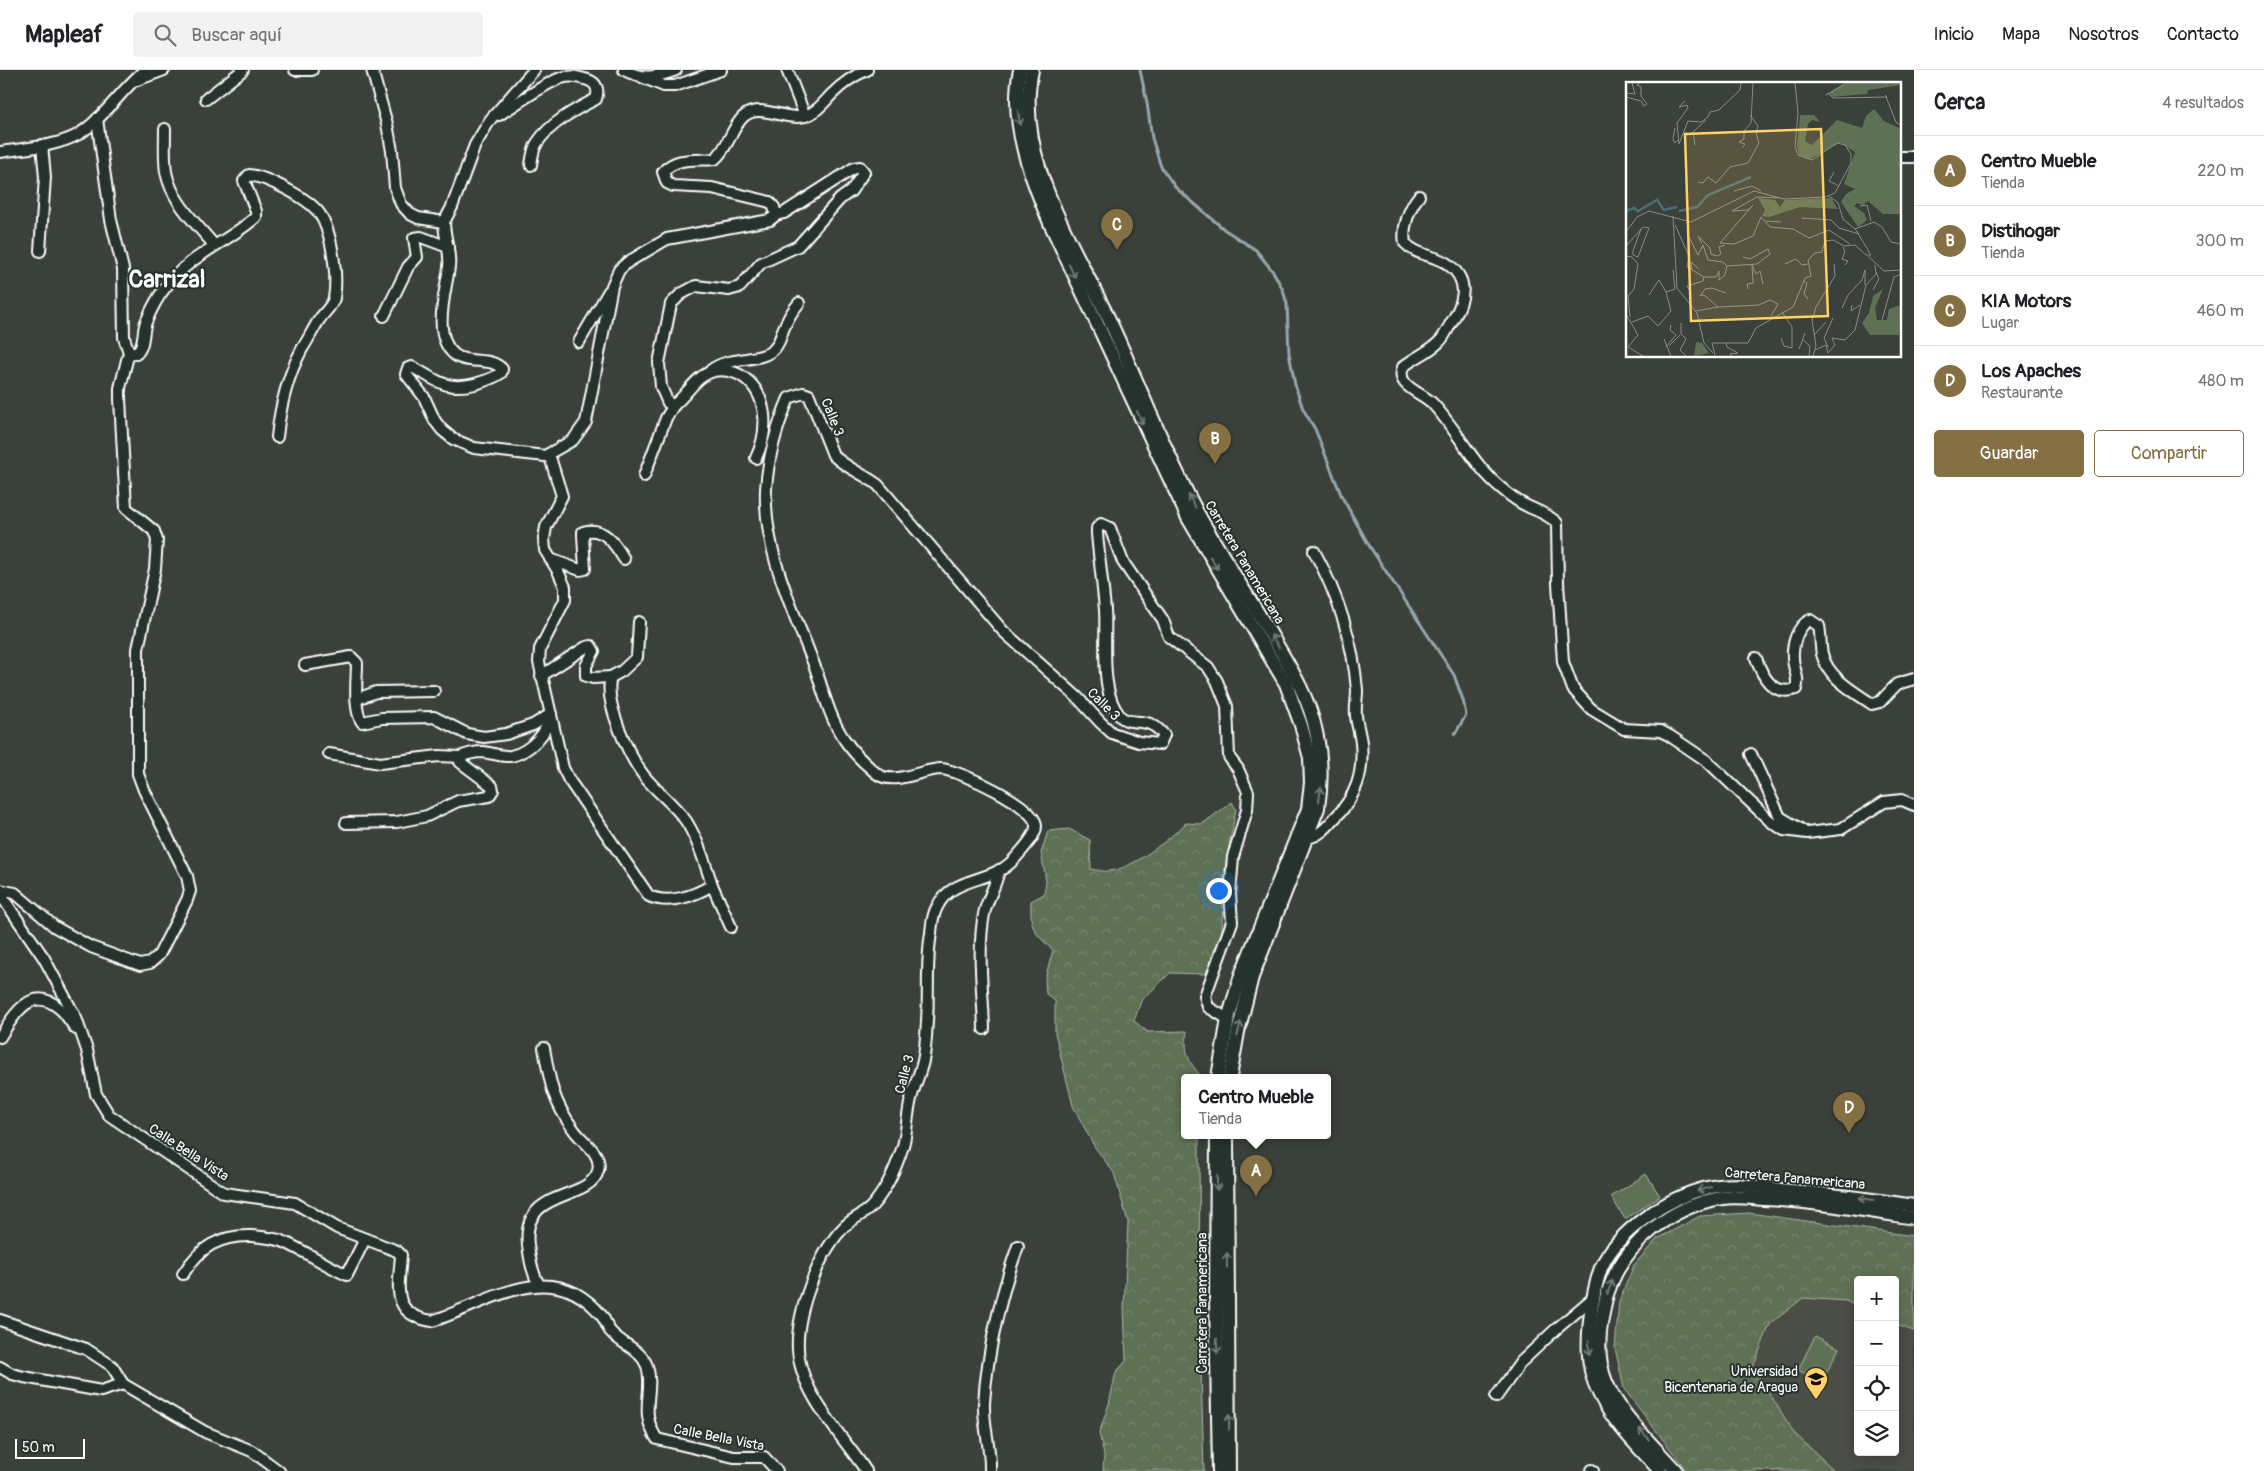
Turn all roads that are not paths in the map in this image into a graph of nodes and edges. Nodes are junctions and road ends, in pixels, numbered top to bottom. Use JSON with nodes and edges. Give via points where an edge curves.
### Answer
{"nodes":[{"id":1,"x":145,"y":70,"type":"edge"},
{"id":2,"x":164,"y":70,"type":"edge"},
{"id":3,"x":243,"y":70,"type":"edge"},
{"id":4,"x":295,"y":70,"type":"edge"},
{"id":5,"x":312,"y":70,"type":"edge"},
{"id":6,"x":372,"y":70,"type":"edge"},
{"id":7,"x":534,"y":70,"type":"edge"},
{"id":8,"x":624,"y":70,"type":"edge"},
{"id":9,"x":676,"y":70,"type":"edge"},
{"id":10,"x":721,"y":70,"type":"edge"},
{"id":11,"x":787,"y":70,"type":"edge"},
{"id":12,"x":867,"y":70,"type":"edge"},
{"id":13,"x":1020,"y":70,"type":"edge"},
{"id":14,"x":1032,"y":70,"type":"edge"},
{"id":15,"x":1037,"y":70,"type":"edge"},
{"id":16,"x":642,"y":77,"type":"junction"},
{"id":17,"x":131,"y":82,"type":"junction"},
{"id":18,"x":206,"y":98,"type":"dead end"},
{"id":19,"x":1028,"y":99,"type":"junction"},
{"id":20,"x":806,"y":116,"type":"junction"},
{"id":21,"x":98,"y":120,"type":"junction"},
{"id":22,"x":490,"y":120,"type":"junction"},
{"id":23,"x":165,"y":129,"type":"dead end"},
{"id":24,"x":42,"y":145,"type":"junction"},
{"id":25,"x":0,"y":152,"type":"edge"},
{"id":26,"x":531,"y":166,"type":"dead end"},
{"id":27,"x":1419,"y":196,"type":"dead end"},
{"id":28,"x":776,"y":215,"type":"junction"},
{"id":29,"x":444,"y":222,"type":"junction"},
{"id":30,"x":214,"y":245,"type":"junction"},
{"id":31,"x":448,"y":247,"type":"junction"},
{"id":32,"x":40,"y":251,"type":"dead end"},
{"id":33,"x":612,"y":286,"type":"junction"},
{"id":34,"x":799,"y":303,"type":"dead end"},
{"id":35,"x":384,"y":316,"type":"dead end"},
{"id":36,"x":579,"y":342,"type":"dead end"},
{"id":37,"x":129,"y":352,"type":"junction"},
{"id":38,"x":706,"y":374,"type":"junction"},
{"id":39,"x":674,"y":405,"type":"junction"},
{"id":40,"x":277,"y":437,"type":"dead end"},
{"id":41,"x":549,"y":454,"type":"junction"},
{"id":42,"x":756,"y":458,"type":"dead end"},
{"id":43,"x":644,"y":476,"type":"dead end"},
{"id":44,"x":1314,"y":551,"type":"dead end"},
{"id":45,"x":550,"y":559,"type":"junction"},
{"id":46,"x":624,"y":559,"type":"dead end"},
{"id":47,"x":639,"y":622,"type":"dead end"},
{"id":48,"x":1756,"y":658,"type":"dead end"},
{"id":49,"x":305,"y":665,"type":"dead end"},
{"id":50,"x":541,"y":676,"type":"junction"},
{"id":51,"x":611,"y":677,"type":"junction"},
{"id":52,"x":1914,"y":679,"type":"edge"},
{"id":53,"x":434,"y":691,"type":"dead end"},
{"id":54,"x":357,"y":699,"type":"junction"},
{"id":55,"x":550,"y":714,"type":"junction"},
{"id":56,"x":329,"y":754,"type":"dead end"},
{"id":57,"x":1751,"y":754,"type":"dead end"},
{"id":58,"x":460,"y":757,"type":"junction"},
{"id":59,"x":1914,"y":805,"type":"edge"},
{"id":60,"x":346,"y":824,"type":"dead end"},
{"id":61,"x":1807,"y":833,"type":"junction"},
{"id":62,"x":1306,"y":838,"type":"junction"},
{"id":63,"x":999,"y":870,"type":"junction"},
{"id":64,"x":712,"y":885,"type":"junction"},
{"id":65,"x":0,"y":892,"type":"edge"},
{"id":66,"x":731,"y":927,"type":"dead end"},
{"id":67,"x":1228,"y":1019,"type":"junction"},
{"id":68,"x":984,"y":1029,"type":"dead end"},
{"id":69,"x":0,"y":1037,"type":"edge"},
{"id":70,"x":83,"y":1037,"type":"junction"},
{"id":71,"x":544,"y":1048,"type":"dead end"},
{"id":72,"x":1219,"y":1074,"type":"edge"},
{"id":73,"x":1231,"y":1074,"type":"edge"},
{"id":74,"x":1217,"y":1139,"type":"edge"},
{"id":75,"x":1227,"y":1139,"type":"edge"},
{"id":76,"x":1914,"y":1206,"type":"edge"},
{"id":77,"x":1914,"y":1218,"type":"edge"},
{"id":78,"x":365,"y":1239,"type":"junction"},
{"id":79,"x":1018,"y":1246,"type":"dead end"},
{"id":80,"x":184,"y":1274,"type":"dead end"},
{"id":81,"x":540,"y":1285,"type":"junction"},
{"id":82,"x":1593,"y":1298,"type":"junction"},
{"id":83,"x":0,"y":1320,"type":"edge"},
{"id":84,"x":0,"y":1367,"type":"edge"},
{"id":85,"x":124,"y":1384,"type":"junction"},
{"id":86,"x":1496,"y":1397,"type":"dead end"},
{"id":87,"x":279,"y":1471,"type":"edge"},
{"id":88,"x":777,"y":1471,"type":"edge"},
{"id":89,"x":866,"y":1471,"type":"edge"},
{"id":90,"x":990,"y":1471,"type":"edge"},
{"id":91,"x":1219,"y":1471,"type":"edge"},
{"id":92,"x":1229,"y":1471,"type":"edge"},
{"id":93,"x":1660,"y":1471,"type":"edge"},
{"id":94,"x":1676,"y":1471,"type":"edge"}],
"edges":[{"from":1,"to":17,"type":"street"},
{"from":2,"to":17,"type":"street"},
{"from":3,"to":18,"type":"street"},
{"from":4,"to":5,"type":"street"},
{"from":6,"to":29,"type":"street","via":[[387,124],[395,188],[401,204],[418,218]]},
{"from":7,"to":22,"type":"street"},
{"from":8,"to":16,"type":"street"},
{"from":9,"to":16,"type":"street"},
{"from":10,"to":16,"type":"street","via":[[675,86],[664,86]]},
{"from":11,"to":20,"type":"street"},
{"from":12,"to":20,"type":"street"},
{"from":13,"to":67,"type":"main road","name":"Carretera Panamericana","one_way":true,"via":[[1017,105],[1023,145],[1050,223],[1188,518],[1286,684],[1310,758],[1308,809],[1241,975]]},
{"from":14,"to":19,"type":"main road","name":"Carretera Panamericana"},
{"from":15,"to":19,"type":"main road"},
{"from":17,"to":21,"type":"street"},
{"from":62,"to":19,"type":"main road","name":"Carretera Panamericana","one_way":true,"via":[[1318,808],[1322,780],[1319,746],[1297,678],[1182,483],[1112,325],[1078,260],[1041,174],[1033,143]]},
{"from":20,"to":28,"type":"street","via":[[752,112],[744,116],[715,159],[675,162],[663,172],[667,183],[674,186],[712,188],[770,202]]},
{"from":21,"to":24,"type":"street","via":[[78,134]]},
{"from":21,"to":37,"type":"street","via":[[111,220],[123,269],[124,338]]},
{"from":22,"to":26,"type":"street","via":[[560,78],[576,76],[597,86],[596,99],[565,117],[541,137]]},
{"from":22,"to":29,"type":"street","via":[[475,145]]},
{"from":23,"to":30,"type":"street","via":[[166,170],[174,195]]},
{"from":24,"to":25,"type":"street"},
{"from":24,"to":32,"type":"street","via":[[45,177]]},
{"from":27,"to":61,"type":"street","via":[[1405,226],[1405,243],[1418,254],[1444,261],[1458,272],[1464,296],[1440,341],[1403,367],[1402,379],[1404,384],[1434,405],[1484,472],[1524,505],[1557,523],[1563,662],[1573,689],[1591,708],[1624,728],[1662,731],[1707,761],[1770,821],[1784,830]]},
{"from":28,"to":33,"type":"street","via":[[770,220],[667,239],[628,262],[619,270]]},
{"from":28,"to":39,"type":"street","via":[[854,168],[860,167],[864,172],[851,191],[840,198],[798,246],[761,263],[740,287],[729,290],[696,286],[671,304],[659,363],[661,387],[668,402]]},
{"from":29,"to":31,"type":"street"},
{"from":30,"to":37,"type":"street","via":[[164,288],[145,324],[141,348],[136,354]]},
{"from":30,"to":40,"type":"street","via":[[230,238],[256,217],[244,181],[250,175],[263,177],[303,200],[318,212],[324,222],[336,280],[334,300],[318,321],[295,366],[282,399]]},
{"from":31,"to":35,"type":"street","via":[[420,237],[414,238],[417,257],[408,266]]},
{"from":31,"to":41,"type":"street","via":[[449,267],[442,313],[444,338],[458,357],[494,363],[502,369],[501,373],[460,387],[442,385],[412,368],[408,368],[406,374],[424,397],[435,421],[453,439],[489,451]]},
{"from":33,"to":36,"type":"street"},
{"from":33,"to":41,"type":"street","via":[[586,422],[573,440]]},
{"from":34,"to":38,"type":"street","via":[[769,354],[723,363]]},
{"from":37,"to":65,"type":"street","via":[[120,388],[126,508],[154,531],[157,545],[138,649],[138,774],[187,876],[190,891],[159,954],[150,963],[140,965],[91,947],[55,927],[15,893]]},
{"from":38,"to":39,"type":"street"},
{"from":38,"to":42,"type":"street","via":[[716,370],[734,372],[757,391],[764,416],[761,447]]},
{"from":39,"to":43,"type":"street"},
{"from":41,"to":45,"type":"street","via":[[562,496],[546,528],[545,550]]},
{"from":44,"to":62,"type":"street","via":[[1332,584],[1343,614],[1356,678],[1356,718],[1361,744],[1356,791],[1345,809],[1324,830],[1315,837]]},
{"from":45,"to":46,"type":"street","via":[[585,569],[582,535],[587,531],[601,532],[612,540]]},
{"from":45,"to":50,"type":"street","via":[[565,586],[565,600],[540,649]]},
{"from":47,"to":51,"type":"street","via":[[637,657]]},
{"from":48,"to":52,"type":"street","via":[[1767,683],[1786,690],[1796,689],[1798,677],[1794,647],[1797,633],[1810,620],[1819,626],[1822,652],[1828,667],[1840,682],[1872,704],[1880,702],[1897,684]]},
{"from":49,"to":54,"type":"street","via":[[351,657],[356,663]]},
{"from":50,"to":51,"type":"street","via":[[591,646],[594,651],[586,666],[586,676]]},
{"from":50,"to":55,"type":"street"},
{"from":51,"to":64,"type":"street","via":[[609,694],[632,754],[645,777],[686,822],[698,844]]},
{"from":53,"to":54,"type":"street","via":[[376,692]]},
{"from":54,"to":55,"type":"street","via":[[362,722],[382,718],[434,717],[466,734],[484,737],[532,725]]},
{"from":55,"to":58,"type":"street","via":[[549,724],[525,750],[510,756],[482,752]]},
{"from":55,"to":64,"type":"street","via":[[569,780],[649,896],[659,900],[680,898]]},
{"from":56,"to":58,"type":"street","via":[[380,763],[439,756]]},
{"from":57,"to":61,"type":"street","via":[[1780,817]]},
{"from":58,"to":60,"type":"street","via":[[464,767],[492,786],[490,796],[458,801],[428,816],[397,822]]},
{"from":59,"to":61,"type":"street","via":[[1902,800],[1884,802],[1841,829]]},
{"from":73,"to":62,"type":"main road","name":"Carretera Panamericana","one_way":true,"via":[[1252,977]]},
{"from":63,"to":67,"type":"street","name":"Calle 3","via":[[1008,866],[1032,838],[1036,820],[1025,807],[989,787],[943,769],[882,777],[844,739],[830,708],[781,576],[769,532],[766,490],[772,453],[782,415],[789,398],[794,395],[810,395],[833,455],[878,485],[1004,631],[1078,697],[1112,733],[1152,745],[1160,744],[1164,736],[1152,724],[1125,719],[1110,698],[1097,534],[1101,524],[1110,528],[1123,562],[1162,620],[1169,637],[1208,667],[1227,706],[1230,757],[1248,792],[1247,810],[1233,857],[1232,922],[1205,996],[1208,1007]]},
{"from":63,"to":68,"type":"street","via":[[984,912],[981,938]]},
{"from":63,"to":89,"type":"street","name":"Calle 3","via":[[950,891],[937,907],[927,951],[923,1062],[912,1096],[904,1143],[880,1196],[871,1208],[845,1226],[812,1280],[802,1306],[798,1347],[804,1374],[817,1403]]},
{"from":64,"to":66,"type":"street"},
{"from":65,"to":70,"type":"street","name":"Calle Bella Vista","via":[[44,958]]},
{"from":67,"to":72,"type":"main road","name":"Carretera Panamericana"},
{"from":69,"to":70,"type":"street","via":[[16,1012],[35,1000],[49,1001],[60,1008]]},
{"from":70,"to":78,"type":"street","name":"Calle Bella Vista","via":[[96,1094],[109,1115],[224,1193],[295,1203],[338,1228]]},
{"from":71,"to":81,"type":"street","via":[[551,1087],[560,1112],[596,1154],[599,1166],[591,1181],[548,1202],[536,1212],[528,1226],[533,1273]]},
{"from":74,"to":91,"type":"main road","name":"Carretera Panamericana","one_way":true},
{"from":92,"to":75,"type":"main road","name":"Carretera Panamericana","one_way":true},
{"from":76,"to":82,"type":"main road","name":"Carretera Panamericana","one_way":true,"via":[[1755,1187],[1707,1188],[1670,1202],[1631,1229],[1602,1266]]},
{"from":94,"to":77,"type":"main road","name":"Carretera Panamericana","one_way":true,"via":[[1620,1407],[1602,1367],[1599,1338],[1609,1288],[1639,1241],[1694,1204],[1724,1198],[1794,1200]]},
{"from":78,"to":80,"type":"street","via":[[347,1275],[281,1241],[236,1236],[205,1249],[193,1259]]},
{"from":78,"to":81,"type":"street","name":"Calle Bella Vista","via":[[401,1255],[398,1297],[402,1306],[421,1320],[432,1321],[499,1294]]},
{"from":79,"to":90,"type":"street","via":[[1004,1285],[987,1371],[985,1412]]},
{"from":81,"to":88,"type":"street","name":"Calle Bella Vista","via":[[561,1287],[576,1294],[602,1316],[612,1333],[642,1357],[650,1377],[646,1408],[651,1430],[657,1439],[734,1457],[764,1458]]},
{"from":82,"to":86,"type":"street","via":[[1521,1362]]},
{"from":82,"to":93,"type":"main road","name":"Carretera Panamericana","one_way":true,"via":[[1588,1336],[1594,1382],[1608,1413]]},
{"from":83,"to":85,"type":"street","via":[[86,1350],[112,1366]]},
{"from":84,"to":85,"type":"street","via":[[24,1377],[101,1391]]},
{"from":85,"to":87,"type":"street","via":[[205,1432],[252,1451]]}]}
